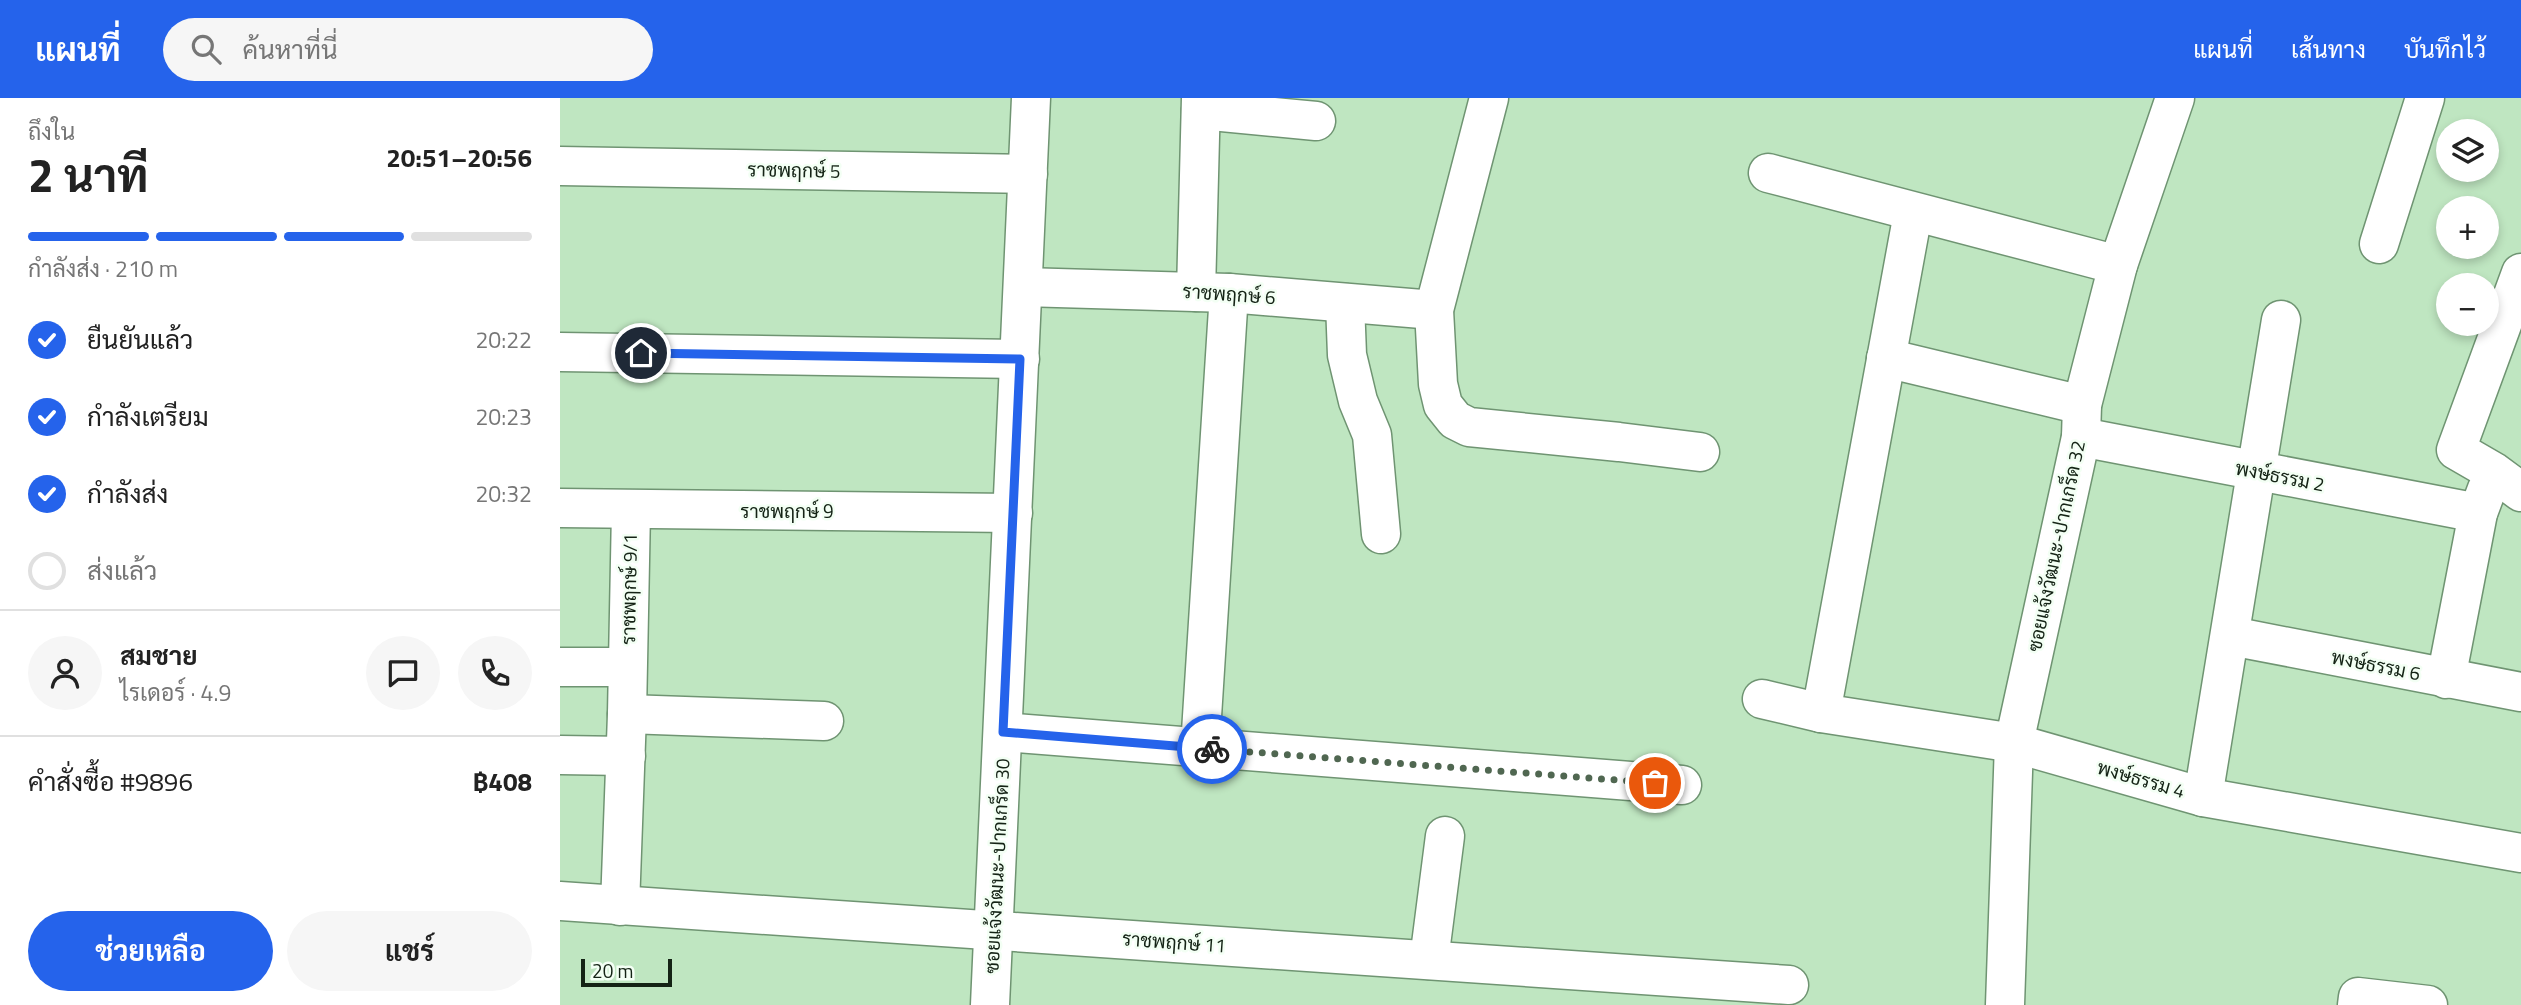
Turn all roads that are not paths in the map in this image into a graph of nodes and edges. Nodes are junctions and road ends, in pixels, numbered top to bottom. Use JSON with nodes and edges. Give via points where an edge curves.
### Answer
{"nodes":[{"id":1,"x":1031,"y":98,"type":"edge"},
{"id":2,"x":1489,"y":98,"type":"edge"},
{"id":3,"x":2175,"y":98,"type":"edge"},
{"id":4,"x":2426,"y":98,"type":"edge"},
{"id":5,"x":1201,"y":104,"type":"edge"},
{"id":6,"x":1315,"y":121,"type":"dead end"},
{"id":7,"x":560,"y":166,"type":"edge"},
{"id":8,"x":1768,"y":173,"type":"dead end"},
{"id":9,"x":1028,"y":174,"type":"junction"},
{"id":10,"x":1913,"y":213,"type":"junction"},
{"id":11,"x":2379,"y":244,"type":"dead end"},
{"id":12,"x":2119,"y":265,"type":"junction"},
{"id":13,"x":2521,"y":273,"type":"edge"},
{"id":14,"x":1023,"y":287,"type":"junction"},
{"id":15,"x":1213,"y":292,"type":"junction"},
{"id":16,"x":1345,"y":303,"type":"junction"},
{"id":17,"x":1434,"y":310,"type":"junction"},
{"id":18,"x":2281,"y":320,"type":"dead end"},
{"id":19,"x":560,"y":352,"type":"edge"},
{"id":20,"x":1886,"y":358,"type":"junction"},
{"id":21,"x":1020,"y":359,"type":"junction"},
{"id":22,"x":2082,"y":421,"type":"junction"},
{"id":23,"x":1700,"y":452,"type":"dead end"},
{"id":24,"x":2257,"y":471,"type":"junction"},
{"id":25,"x":2508,"y":482,"type":"edge"},
{"id":26,"x":560,"y":508,"type":"edge"},
{"id":27,"x":631,"y":510,"type":"junction"},
{"id":28,"x":1013,"y":513,"type":"junction"},
{"id":29,"x":2478,"y":513,"type":"junction"},
{"id":30,"x":1381,"y":534,"type":"dead end"},
{"id":31,"x":2231,"y":636,"type":"junction"},
{"id":32,"x":560,"y":667,"type":"edge"},
{"id":33,"x":627,"y":667,"type":"junction"},
{"id":34,"x":2446,"y":678,"type":"junction"},
{"id":35,"x":2521,"y":692,"type":"edge"},
{"id":36,"x":1762,"y":699,"type":"dead end"},
{"id":37,"x":1821,"y":713,"type":"junction"},
{"id":38,"x":627,"y":714,"type":"junction"},
{"id":39,"x":824,"y":721,"type":"dead end"},
{"id":40,"x":1003,"y":732,"type":"junction"},
{"id":41,"x":2014,"y":743,"type":"junction"},
{"id":42,"x":1200,"y":748,"type":"junction"},
{"id":43,"x":560,"y":755,"type":"edge"},
{"id":44,"x":626,"y":756,"type":"junction"},
{"id":45,"x":1682,"y":785,"type":"dead end"},
{"id":46,"x":2203,"y":797,"type":"junction"},
{"id":47,"x":1445,"y":836,"type":"dead end"},
{"id":48,"x":2521,"y":853,"type":"edge"},
{"id":49,"x":560,"y":901,"type":"edge"},
{"id":50,"x":620,"y":906,"type":"junction"},
{"id":51,"x":995,"y":930,"type":"junction"},
{"id":52,"x":1429,"y":960,"type":"junction"},
{"id":53,"x":1789,"y":985,"type":"dead end"},
{"id":54,"x":990,"y":1005,"type":"edge"},
{"id":55,"x":2006,"y":1005,"type":"edge"},
{"id":56,"x":2357,"y":1005,"type":"edge"},
{"id":57,"x":2428,"y":1005,"type":"edge"}],
"edges":[{"from":1,"to":9,"type":"street","name":"ซอยแจ้งวัฒนะ-ปากเกร็ด 30"},
{"from":2,"to":17,"type":"street"},
{"from":3,"to":12,"type":"street","name":"ซอยแจ้งวัฒนะ-ปากเกร็ด 32"},
{"from":4,"to":11,"type":"street"},
{"from":5,"to":6,"type":"street"},
{"from":5,"to":15,"type":"street"},
{"from":7,"to":9,"type":"street","name":"ราชพฤกษ์ 5"},
{"from":8,"to":10,"type":"street"},
{"from":9,"to":14,"type":"street","name":"ซอยแจ้งวัฒนะ-ปากเกร็ด 30"},
{"from":10,"to":12,"type":"street"},
{"from":10,"to":20,"type":"street"},
{"from":12,"to":22,"type":"street","name":"ซอยแจ้งวัฒนะ-ปากเกร็ด 32"},
{"from":13,"to":25,"type":"street","via":[[2456,450]]},
{"from":14,"to":15,"type":"street","name":"ราชพฤกษ์ 6"},
{"from":14,"to":21,"type":"street","name":"ซอยแจ้งวัฒนะ-ปากเกร็ด 30"},
{"from":15,"to":16,"type":"street","name":"ราชพฤกษ์ 6"},
{"from":15,"to":42,"type":"street"},
{"from":16,"to":17,"type":"street","name":"ราชพฤกษ์ 6"},
{"from":16,"to":30,"type":"street","via":[[1352,381],[1372,435]]},
{"from":17,"to":23,"type":"street","via":[[1438,384],[1443,405],[1455,420],[1469,427]]},
{"from":18,"to":24,"type":"street"},
{"from":19,"to":21,"type":"street"},
{"from":20,"to":22,"type":"street","name":"พงษ์ธรรม 2"},
{"from":20,"to":37,"type":"street"},
{"from":21,"to":28,"type":"street","name":"ซอยแจ้งวัฒนะ-ปากเกร็ด 30"},
{"from":22,"to":24,"type":"street","name":"พงษ์ธรรม 2"},
{"from":22,"to":41,"type":"street","name":"ซอยแจ้งวัฒนะ-ปากเกร็ด 32"},
{"from":24,"to":29,"type":"street","name":"พงษ์ธรรม 2"},
{"from":24,"to":31,"type":"street"},
{"from":25,"to":29,"type":"street"},
{"from":26,"to":27,"type":"street","name":"ราชพฤกษ์ 9"},
{"from":27,"to":28,"type":"street","name":"ราชพฤกษ์ 9"},
{"from":27,"to":33,"type":"street","name":"ราชพฤกษ์ 9/1"},
{"from":28,"to":40,"type":"street","name":"ซอยแจ้งวัฒนะ-ปากเกร็ด 30"},
{"from":29,"to":34,"type":"street"},
{"from":31,"to":34,"type":"street","name":"พงษ์ธรรม 6"},
{"from":31,"to":46,"type":"street"},
{"from":32,"to":33,"type":"street","name":"ราชพฤกษ์ 9/1"},
{"from":33,"to":38,"type":"street","name":"ราชพฤกษ์ 9/1"},
{"from":34,"to":35,"type":"street","name":"พงษ์ธรรม 6"},
{"from":36,"to":37,"type":"street","name":"พงษ์ธรรม 4"},
{"from":37,"to":41,"type":"street","name":"พงษ์ธรรม 4"},
{"from":38,"to":39,"type":"street"},
{"from":38,"to":44,"type":"street","name":"ราชพฤกษ์ 9/1"},
{"from":40,"to":42,"type":"street"},
{"from":40,"to":51,"type":"street","name":"ซอยแจ้งวัฒนะ-ปากเกร็ด 30"},
{"from":41,"to":46,"type":"street","name":"พงษ์ธรรม 4"},
{"from":41,"to":55,"type":"street","name":"ซอยแจ้งวัฒนะ-ปากเกร็ด 32"},
{"from":42,"to":45,"type":"street"},
{"from":43,"to":44,"type":"street"},
{"from":44,"to":50,"type":"street","name":"ราชพฤกษ์ 9/1"},
{"from":46,"to":48,"type":"street","name":"พงษ์ธรรม 4"},
{"from":47,"to":52,"type":"street"},
{"from":49,"to":50,"type":"street","name":"ราชพฤกษ์ 11"},
{"from":50,"to":51,"type":"street","name":"ราชพฤกษ์ 11"},
{"from":51,"to":52,"type":"street","name":"ราชพฤกษ์ 11"},
{"from":51,"to":54,"type":"street","name":"ซอยแจ้งวัฒนะ-ปากเกร็ด 30"},
{"from":52,"to":53,"type":"street","name":"ราชพฤกษ์ 11"},
{"from":56,"to":57,"type":"street","via":[[2358,997]]}]}
